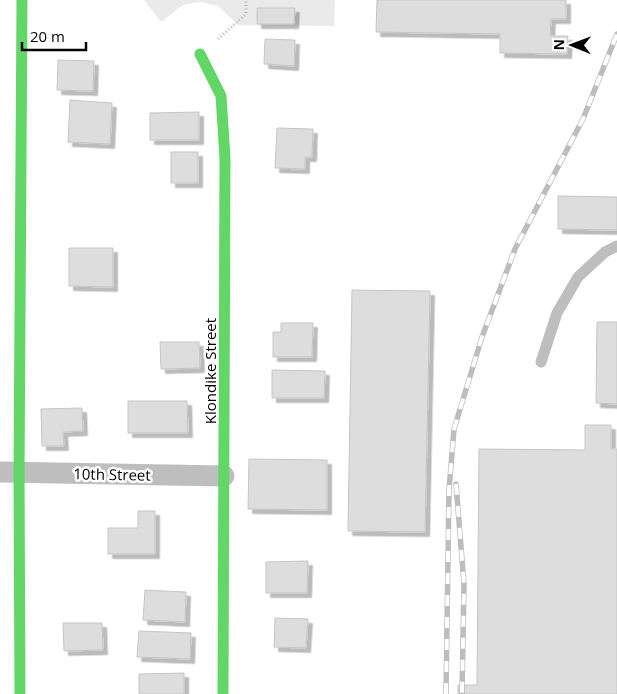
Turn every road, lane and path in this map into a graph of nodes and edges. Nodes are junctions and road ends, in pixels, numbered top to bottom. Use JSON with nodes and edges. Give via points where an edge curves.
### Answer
{"nodes":[{"id":1,"x":22,"y":0,"type":"edge"},
{"id":2,"x":246,"y":0,"type":"edge"},
{"id":3,"x":200,"y":54,"type":"joint"},
{"id":4,"x":617,"y":246,"type":"edge"},
{"id":5,"x":541,"y":362,"type":"dead end"},
{"id":6,"x":10,"y":472,"type":"edge"},
{"id":7,"x":224,"y":476,"type":"junction"},
{"id":8,"x":20,"y":694,"type":"edge"},
{"id":9,"x":223,"y":694,"type":"edge"}],
"edges":[{"from":1,"to":6,"type":"street"},
{"from":2,"to":3,"type":"path","via":[[246,14]]},
{"from":3,"to":7,"type":"street","name":"Klondike Street","via":[[222,96],[225,188]]},
{"from":4,"to":5,"type":"lane","via":[[605,252],[578,277],[557,312]]},
{"from":6,"to":7,"type":"street","name":"10th Street"},
{"from":6,"to":8,"type":"street"},
{"from":7,"to":9,"type":"street","name":"Klondike Street"}]}
